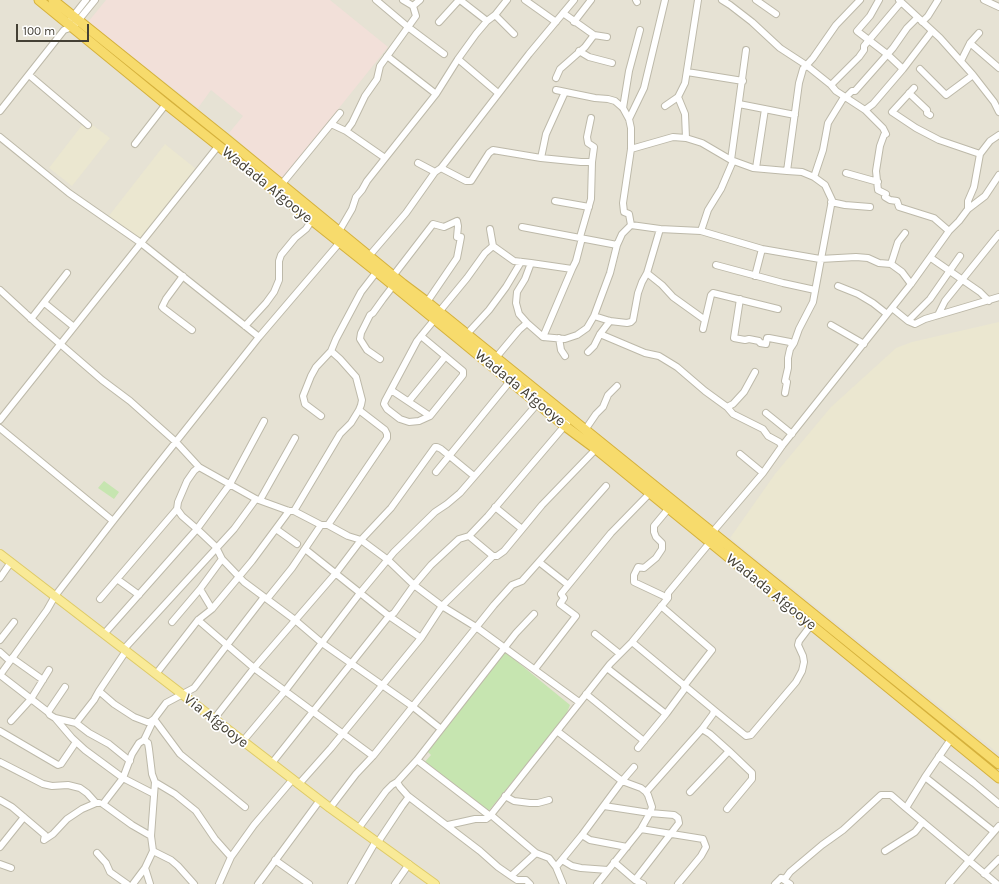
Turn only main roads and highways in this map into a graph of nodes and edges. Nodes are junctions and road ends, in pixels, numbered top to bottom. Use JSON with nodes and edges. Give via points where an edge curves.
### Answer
{"nodes":[{"id":1,"x":39,"y":0,"type":"edge"},
{"id":2,"x":53,"y":0,"type":"edge"},
{"id":3,"x":72,"y":23,"type":"junction"},
{"id":4,"x":133,"y":69,"type":"junction"},
{"id":5,"x":340,"y":238,"type":"junction"},
{"id":6,"x":379,"y":269,"type":"junction"},
{"id":7,"x":437,"y":315,"type":"junction"},
{"id":8,"x":494,"y":361,"type":"junction"},
{"id":9,"x":568,"y":422,"type":"junction"},
{"id":10,"x":597,"y":445,"type":"junction"},
{"id":11,"x":711,"y":538,"type":"junction"},
{"id":12,"x":0,"y":554,"type":"edge"},
{"id":13,"x":999,"y":764,"type":"edge"},
{"id":14,"x":999,"y":778,"type":"edge"},
{"id":15,"x":436,"y":884,"type":"edge"}],
"edges":[{"from":1,"to":3,"type":"highway","name":"Wadada Afgooye"},
{"from":2,"to":3,"type":"highway","name":"Wadada Afgooye"},
{"from":3,"to":4,"type":"highway","name":"Wadada Afgooye"},
{"from":4,"to":5,"type":"highway","name":"Wadada Afgooye","via":[[225,138]]},
{"from":4,"to":5,"type":"highway","name":"Wadada Afgooye","via":[[166,104],[312,220]]},
{"from":5,"to":6,"type":"highway","name":"Wadada Afgooye"},
{"from":5,"to":6,"type":"highway","name":"Wadada Afgooye","via":[[369,256]]},
{"from":6,"to":7,"type":"highway","name":"Wadada Afgooye","via":[[394,286]]},
{"from":6,"to":7,"type":"highway","name":"Wadada Afgooye","via":[[393,276],[427,302]]},
{"from":7,"to":8,"type":"highway","name":"Wadada Afgooye"},
{"from":7,"to":8,"type":"highway","name":"Wadada Afgooye","via":[[467,334]]},
{"from":8,"to":9,"type":"highway","name":"Wadada Afgooye"},
{"from":8,"to":9,"type":"highway","name":"Wadada Afgooye","via":[[511,380],[538,403]]},
{"from":9,"to":10,"type":"highway","name":"Wadada Afgooye"},
{"from":9,"to":10,"type":"highway","name":"Wadada Afgooye","via":[[584,430]]},
{"from":10,"to":11,"type":"highway","name":"Wadada Afgooye"},
{"from":10,"to":11,"type":"highway","name":"Wadada Afgooye","via":[[650,493]]},
{"from":11,"to":13,"type":"highway","name":"Wadada Afgooye"},
{"from":11,"to":14,"type":"highway","name":"Wadada Afgooye","via":[[811,625]]},
{"from":12,"to":15,"type":"main road","name":"Via Afgooye","via":[[330,808]]}]}
